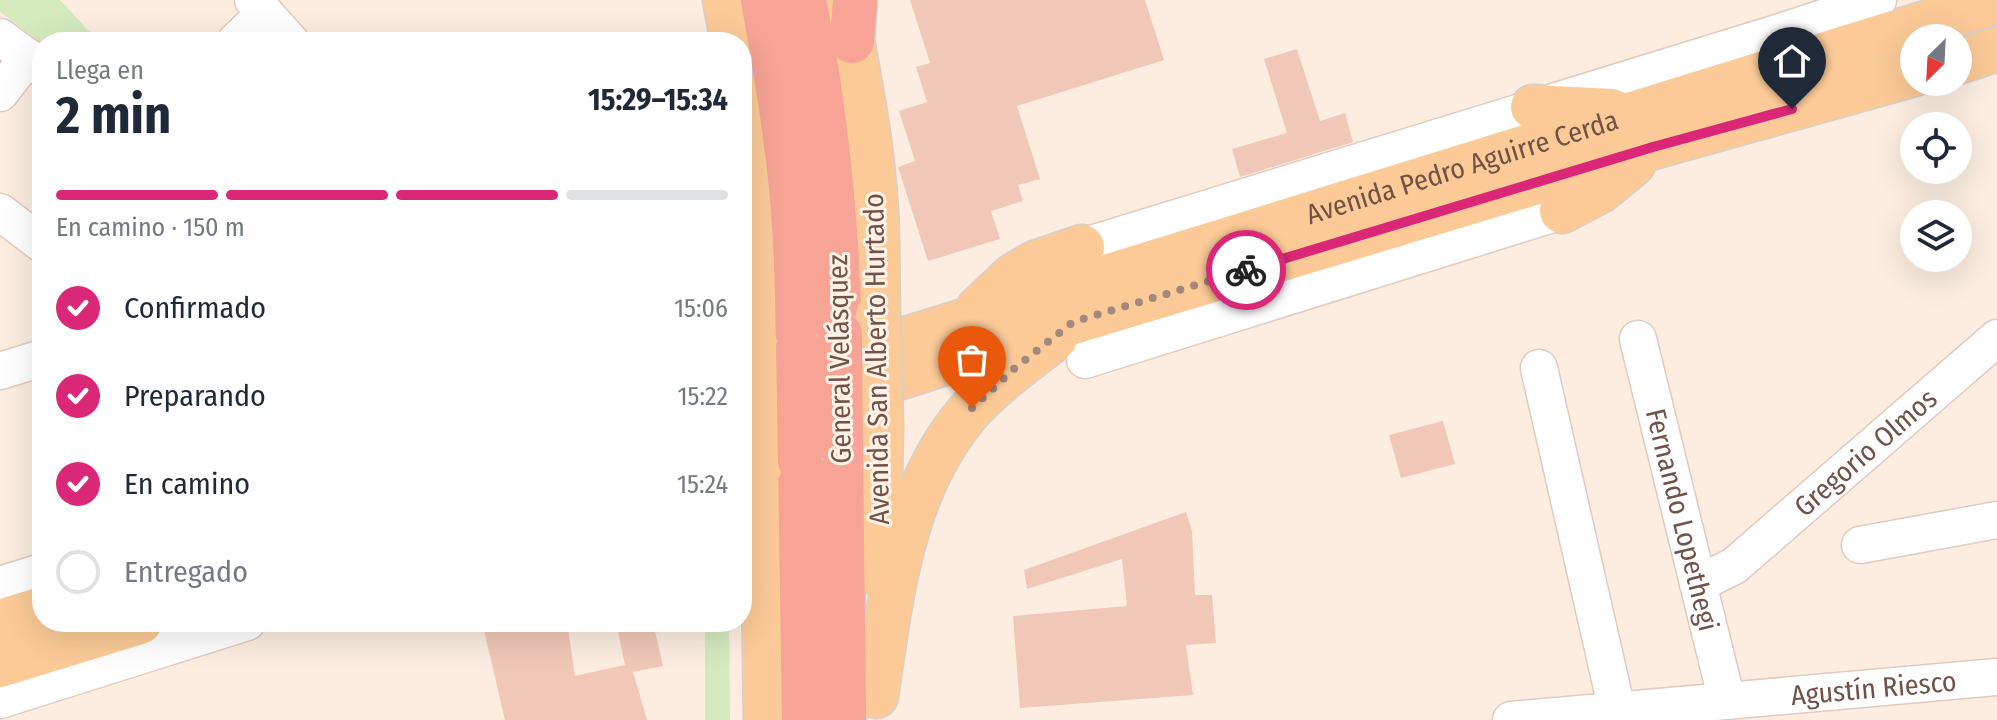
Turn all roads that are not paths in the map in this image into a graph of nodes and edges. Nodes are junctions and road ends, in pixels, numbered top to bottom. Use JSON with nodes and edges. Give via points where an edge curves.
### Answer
{"nodes":[{"id":1,"x":725,"y":0,"type":"edge"},
{"id":2,"x":763,"y":0,"type":"edge"},
{"id":3,"x":804,"y":0,"type":"edge"},
{"id":4,"x":1997,"y":1,"type":"edge"},
{"id":5,"x":1873,"y":2,"type":"edge"},
{"id":6,"x":259,"y":6,"type":"edge"},
{"id":7,"x":850,"y":14,"type":"edge"},
{"id":8,"x":242,"y":32,"type":"edge"},
{"id":9,"x":282,"y":32,"type":"edge"},
{"id":10,"x":731,"y":32,"type":"edge"},
{"id":11,"x":23,"y":54,"type":"edge"},
{"id":12,"x":1900,"y":77,"type":"edge"},
{"id":13,"x":0,"y":93,"type":"edge"},
{"id":14,"x":1533,"y":107,"type":"junction"},
{"id":15,"x":1648,"y":130,"type":"junction"},
{"id":16,"x":752,"y":171,"type":"edge"},
{"id":17,"x":1562,"y":211,"type":"joint"},
{"id":18,"x":0,"y":212,"type":"edge"},
{"id":19,"x":32,"y":236,"type":"edge"},
{"id":20,"x":1415,"y":238,"type":"junction"},
{"id":21,"x":1082,"y":247,"type":"joint"},
{"id":22,"x":968,"y":319,"type":"junction"},
{"id":23,"x":859,"y":325,"type":"junction"},
{"id":24,"x":1997,"y":338,"type":"edge"},
{"id":25,"x":1638,"y":339,"type":"dead end"},
{"id":26,"x":1079,"y":341,"type":"junction"},
{"id":27,"x":32,"y":361,"type":"edge"},
{"id":28,"x":767,"y":364,"type":"edge"},
{"id":29,"x":1539,"y":368,"type":"dead end"},
{"id":30,"x":0,"y":371,"type":"edge"},
{"id":31,"x":768,"y":450,"type":"edge"},
{"id":32,"x":1997,"y":520,"type":"edge"},
{"id":33,"x":1860,"y":545,"type":"dead end"},
{"id":34,"x":32,"y":575,"type":"edge"},
{"id":35,"x":1698,"y":584,"type":"junction"},
{"id":36,"x":0,"y":585,"type":"edge"},
{"id":37,"x":32,"y":612,"type":"edge"},
{"id":38,"x":0,"y":622,"type":"edge"},
{"id":39,"x":107,"y":632,"type":"edge"},
{"id":40,"x":215,"y":632,"type":"edge"},
{"id":41,"x":0,"y":665,"type":"edge"},
{"id":42,"x":1997,"y":677,"type":"edge"},
{"id":43,"x":0,"y":700,"type":"edge"},
{"id":44,"x":1727,"y":701,"type":"junction"},
{"id":45,"x":1617,"y":710,"type":"junction"},
{"id":46,"x":865,"y":712,"type":"edge"},
{"id":47,"x":766,"y":720,"type":"edge"},
{"id":48,"x":804,"y":720,"type":"edge"},
{"id":49,"x":1511,"y":720,"type":"edge"}],
"edges":[{"from":1,"to":10,"type":"main road"},
{"from":2,"to":28,"type":"highway","name":"General Velásquez","via":[[789,170],[796,257]]},
{"from":3,"to":23,"type":"highway","name":"General Velásquez","via":[[834,212]]},
{"from":4,"to":15,"type":"main road","name":"Avenida Pedro Aguirre Cerda"},
{"from":5,"to":14,"type":"street","name":"Avenida Pedro Aguirre Cerda"},
{"from":6,"to":8,"type":"street"},
{"from":6,"to":9,"type":"street"},
{"from":7,"to":23,"type":"main road","name":"Avenida San Alberto Hurtado","via":[[876,211]]},
{"from":11,"to":13,"type":"street"},
{"from":12,"to":15,"type":"main road","name":"Avenida Pedro Aguirre Cerda"},
{"from":14,"to":15,"type":"main road"},
{"from":14,"to":21,"type":"street","name":"Avenida Pedro Aguirre Cerda"},
{"from":15,"to":17,"type":"main road","via":[[1600,191]]},
{"from":15,"to":20,"type":"main road","name":"Avenida Pedro Aguirre Cerda"},
{"from":15,"to":22,"type":"main road","name":"Avenida Pedro Aguirre Cerda"},
{"from":16,"to":28,"type":"main road"},
{"from":17,"to":20,"type":"street","name":"Avenida Pedro Aguirre Cerda"},
{"from":18,"to":19,"type":"street"},
{"from":20,"to":26,"type":"main road","name":"Avenida Pedro Aguirre Cerda"},
{"from":21,"to":22,"type":"main road","via":[[1013,276]]},
{"from":22,"to":28,"type":"main road","name":"Avenida Pedro Aguirre Cerda"},
{"from":23,"to":46,"type":"highway","name":"General Velásquez","bridge":true,"via":[[841,446]]},
{"from":23,"to":46,"type":"main road","name":"Avenida San Alberto Hurtado","bridge":true,"via":[[881,427]]},
{"from":24,"to":35,"type":"street","name":"Gregorio Olmos","via":[[1734,566]]},
{"from":25,"to":35,"type":"street","name":"Fernando Lopethegi"},
{"from":26,"to":31,"type":"main road","name":"Avenida Pedro Aguirre Cerda"},
{"from":26,"to":46,"type":"main road","via":[[1015,368],[959,424],[936,459],[902,545]]},
{"from":27,"to":30,"type":"street"},
{"from":28,"to":31,"type":"highway","name":"General Velásquez","bridge":true},
{"from":29,"to":45,"type":"street"},
{"from":31,"to":47,"type":"main road"},
{"from":31,"to":48,"type":"highway","name":"General Velásquez"},
{"from":32,"to":33,"type":"street"},
{"from":34,"to":36,"type":"street"},
{"from":35,"to":44,"type":"street","name":"Fernando Lopethegi"},
{"from":37,"to":38,"type":"main road"},
{"from":39,"to":41,"type":"main road"},
{"from":40,"to":43,"type":"street"},
{"from":42,"to":44,"type":"street","name":"Agustín Riesco"},
{"from":44,"to":45,"type":"street","name":"Agustín Riesco"},
{"from":45,"to":49,"type":"street","name":"Agustín Riesco"}]}
